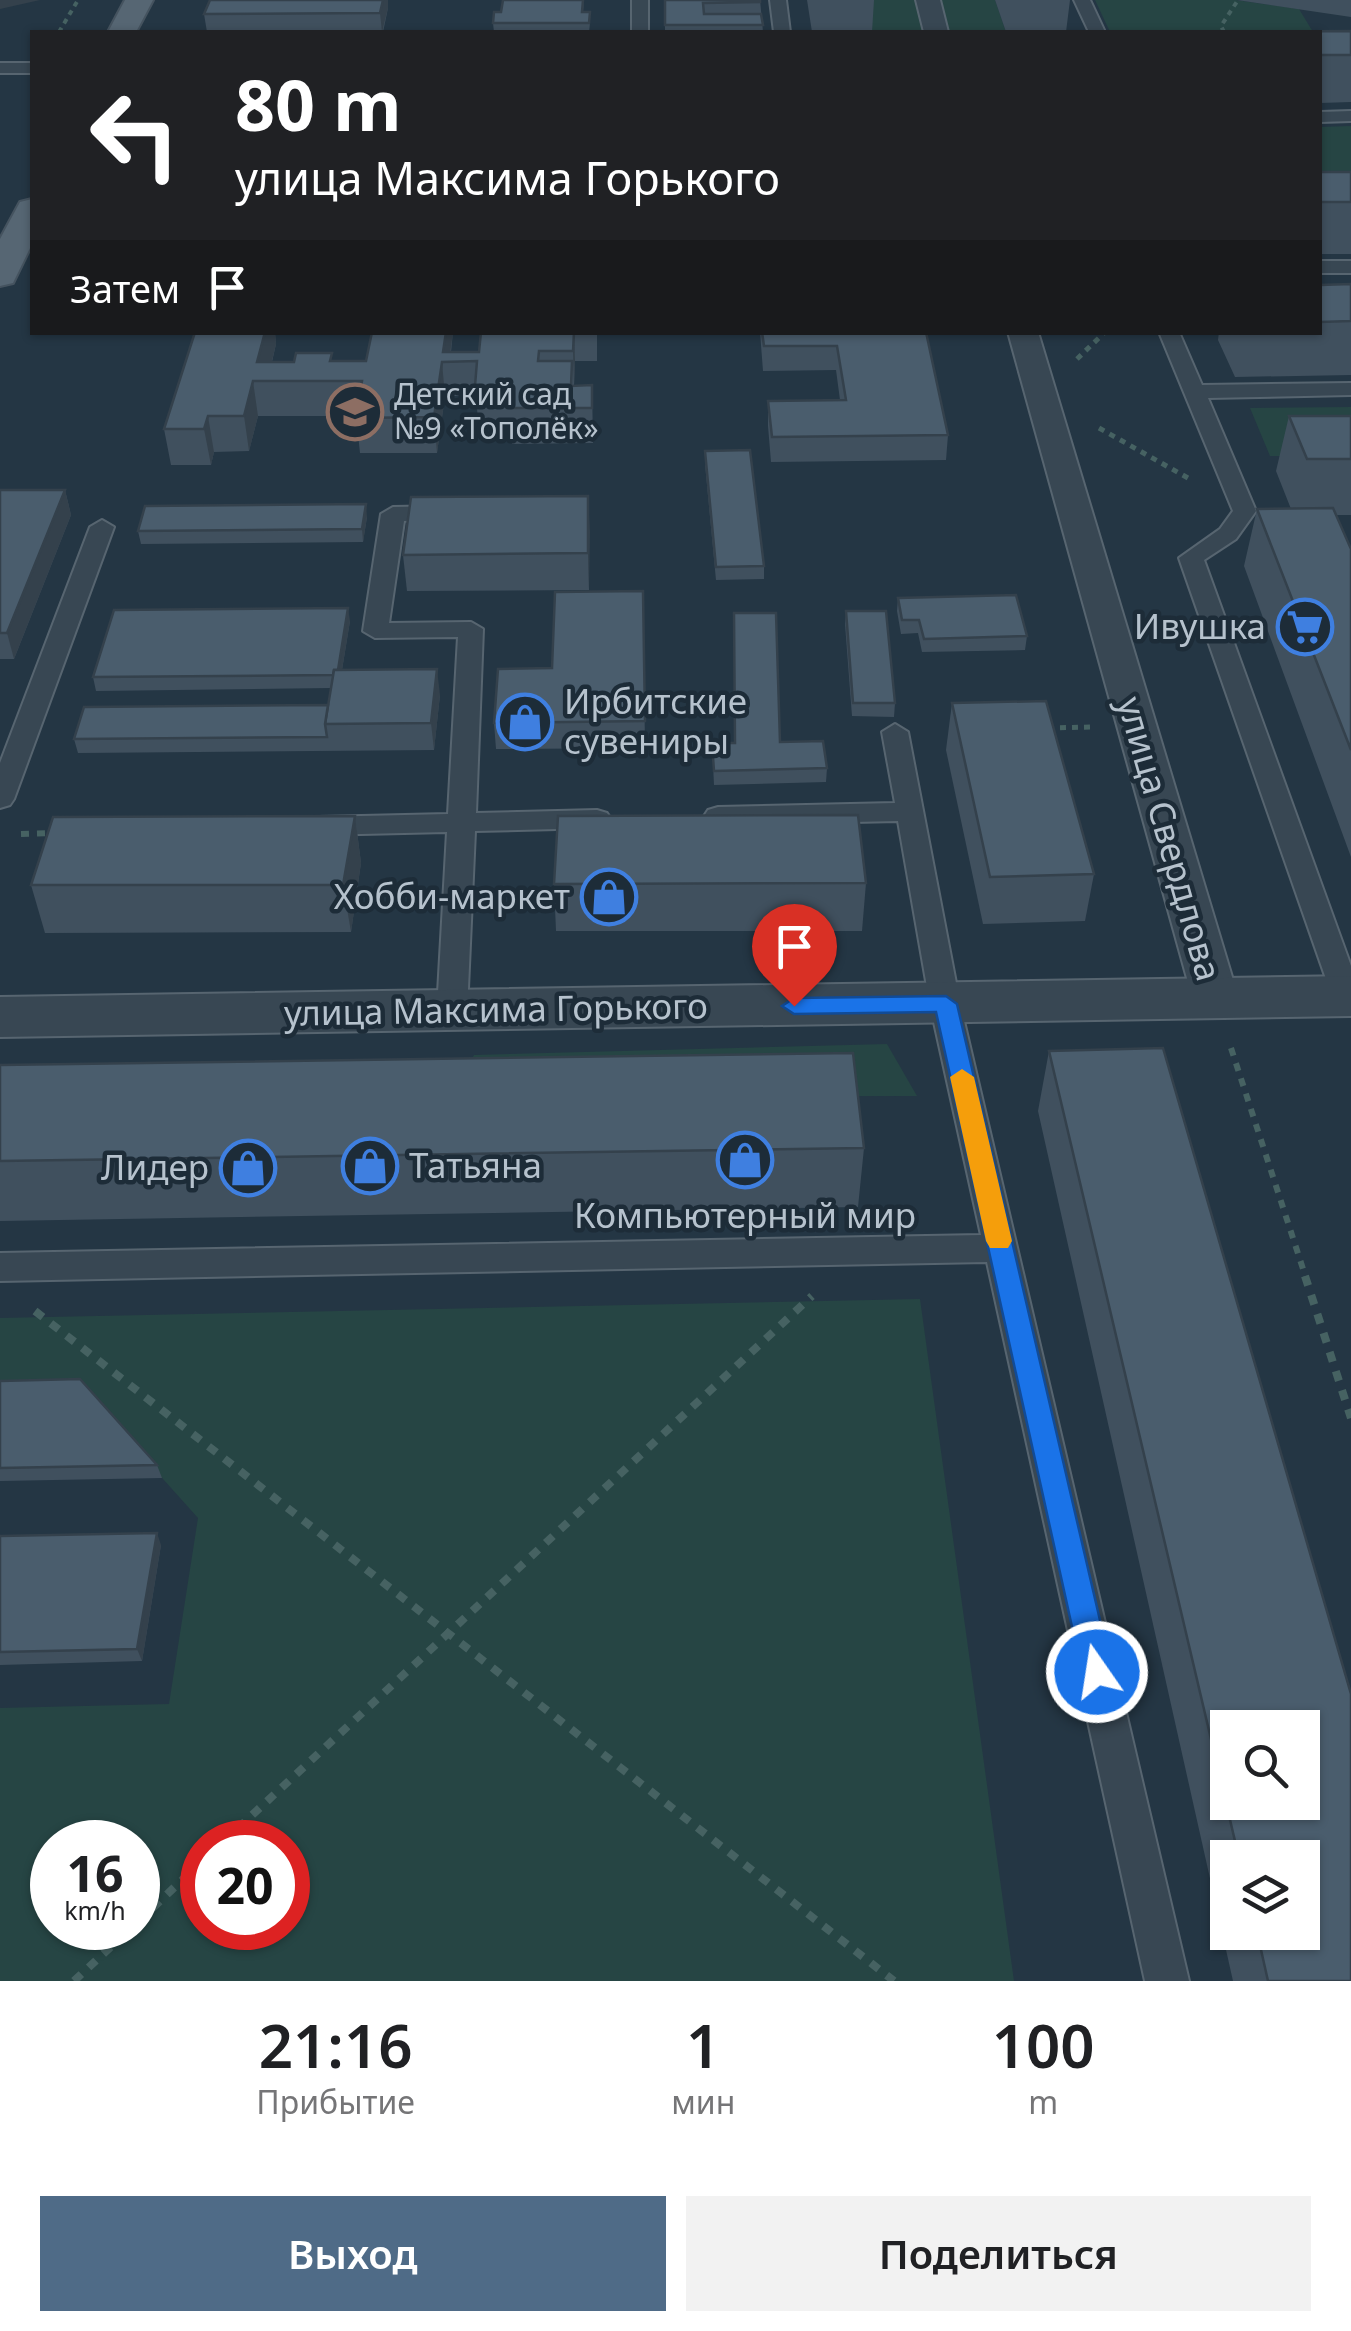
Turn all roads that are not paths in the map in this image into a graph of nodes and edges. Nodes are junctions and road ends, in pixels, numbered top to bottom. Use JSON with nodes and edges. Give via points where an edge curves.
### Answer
{"nodes":[{"id":1,"x":139,"y":0,"type":"edge"},
{"id":2,"x":640,"y":0,"type":"edge"},
{"id":3,"x":778,"y":0,"type":"edge"},
{"id":4,"x":928,"y":0,"type":"edge"},
{"id":5,"x":1082,"y":0,"type":"edge"},
{"id":6,"x":123,"y":30,"type":"edge"},
{"id":7,"x":640,"y":30,"type":"edge"},
{"id":8,"x":782,"y":30,"type":"edge"},
{"id":9,"x":936,"y":30,"type":"edge"},
{"id":10,"x":1096,"y":30,"type":"edge"},
{"id":11,"x":0,"y":68,"type":"edge"},
{"id":12,"x":30,"y":68,"type":"edge"},
{"id":13,"x":1322,"y":116,"type":"edge"},
{"id":14,"x":1351,"y":116,"type":"edge"},
{"id":15,"x":30,"y":213,"type":"edge"},
{"id":16,"x":1322,"y":267,"type":"edge"},
{"id":17,"x":1351,"y":267,"type":"edge"},
{"id":18,"x":0,"y":275,"type":"edge"},
{"id":19,"x":1024,"y":335,"type":"edge"},
{"id":20,"x":1170,"y":335,"type":"edge"},
{"id":21,"x":1351,"y":390,"type":"edge"},
{"id":22,"x":1194,"y":392,"type":"junction"},
{"id":23,"x":468,"y":513,"type":"edge"},
{"id":24,"x":102,"y":526,"type":"dead end"},
{"id":25,"x":1228,"y":534,"type":"junction"},
{"id":26,"x":1263,"y":534,"type":"edge"},
{"id":27,"x":895,"y":732,"type":"dead end"},
{"id":28,"x":0,"y":799,"type":"edge"},
{"id":29,"x":910,"y":812,"type":"junction"},
{"id":30,"x":683,"y":817,"type":"edge"},
{"id":31,"x":630,"y":818,"type":"edge"},
{"id":32,"x":462,"y":823,"type":"junction"},
{"id":33,"x":287,"y":827,"type":"edge"},
{"id":34,"x":1349,"y":996,"type":"edge"},
{"id":35,"x":1216,"y":1000,"type":"junction"},
{"id":36,"x":946,"y":1004,"type":"junction"},
{"id":37,"x":452,"y":1011,"type":"junction"},
{"id":38,"x":0,"y":1018,"type":"edge"},
{"id":39,"x":1001,"y":1248,"type":"junction"},
{"id":40,"x":0,"y":1267,"type":"edge"},
{"id":41,"x":1167,"y":1981,"type":"edge"}],
"edges":[{"from":1,"to":6,"type":"main road"},
{"from":2,"to":7,"type":"lane"},
{"from":3,"to":8,"type":"lane"},
{"from":4,"to":9,"type":"street"},
{"from":5,"to":10,"type":"lane"},
{"from":11,"to":12,"type":"lane"},
{"from":13,"to":14,"type":"lane"},
{"from":15,"to":18,"type":"main road"},
{"from":16,"to":17,"type":"lane"},
{"from":19,"to":35,"type":"street","name":"улица Свердлова"},
{"from":20,"to":22,"type":"lane"},
{"from":21,"to":22,"type":"lane"},
{"from":22,"to":25,"type":"lane","via":[[1244,511]]},
{"from":23,"to":32,"type":"lane","via":[[392,514],[375,632],[471,630]]},
{"from":24,"to":28,"type":"lane"},
{"from":25,"to":26,"type":"lane"},
{"from":25,"to":34,"type":"lane","via":[[1191,558]]},
{"from":27,"to":29,"type":"lane"},
{"from":29,"to":30,"type":"lane"},
{"from":29,"to":36,"type":"lane"},
{"from":31,"to":32,"type":"lane"},
{"from":32,"to":33,"type":"lane"},
{"from":32,"to":37,"type":"lane"},
{"from":34,"to":35,"type":"street","name":"улица Максима Горького"},
{"from":35,"to":36,"type":"street","name":"улица Максима Горького"},
{"from":36,"to":37,"type":"street","name":"улица Максима Горького"},
{"from":36,"to":39,"type":"lane"},
{"from":37,"to":38,"type":"street","name":"улица Максима Горького"},
{"from":39,"to":40,"type":"lane"},
{"from":39,"to":41,"type":"lane"}]}
